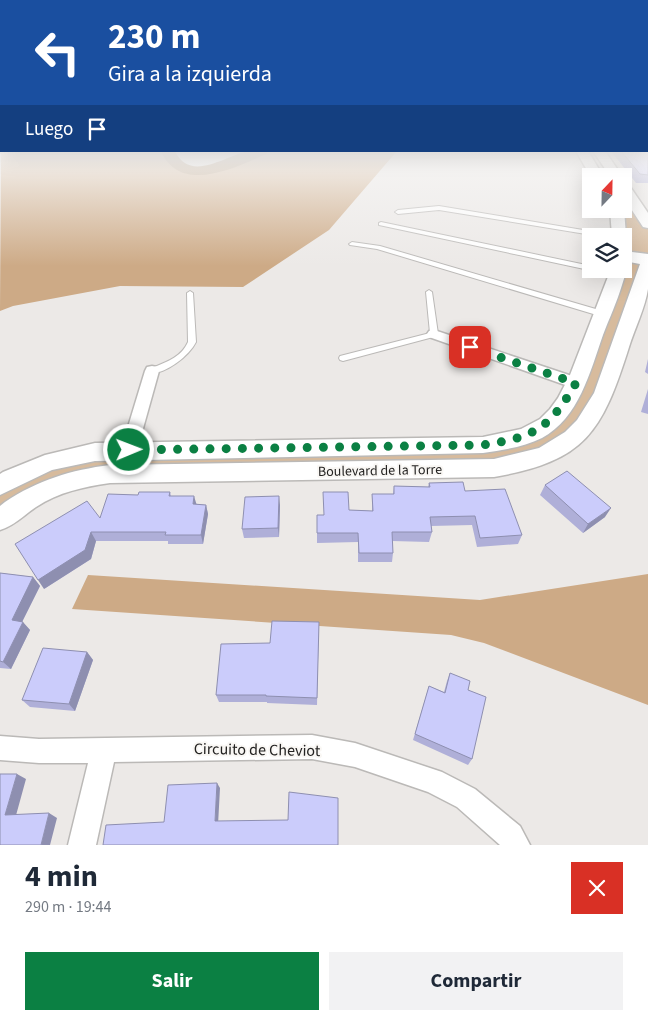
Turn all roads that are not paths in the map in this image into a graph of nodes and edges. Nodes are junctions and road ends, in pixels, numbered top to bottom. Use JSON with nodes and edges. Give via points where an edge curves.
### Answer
{"nodes":[{"id":1,"x":632,"y":209,"type":"edge"},
{"id":2,"x":398,"y":212,"type":"dead end"},
{"id":3,"x":381,"y":224,"type":"dead end"},
{"id":4,"x":648,"y":224,"type":"edge"},
{"id":5,"x":582,"y":232,"type":"edge"},
{"id":6,"x":352,"y":244,"type":"dead end"},
{"id":7,"x":648,"y":259,"type":"edge"},
{"id":8,"x":632,"y":263,"type":"edge"},
{"id":9,"x":648,"y":264,"type":"edge"},
{"id":10,"x":582,"y":266,"type":"edge"},
{"id":11,"x":616,"y":278,"type":"edge"},
{"id":12,"x":429,"y":292,"type":"dead end"},
{"id":13,"x":190,"y":293,"type":"dead end"},
{"id":14,"x":603,"y":314,"type":"junction"},
{"id":15,"x":434,"y":334,"type":"junction"},
{"id":16,"x":343,"y":358,"type":"dead end"},
{"id":17,"x":152,"y":371,"type":"joint"},
{"id":18,"x":576,"y":383,"type":"junction"},
{"id":19,"x":129,"y":450,"type":"junction"},
{"id":20,"x":0,"y":486,"type":"edge"},
{"id":21,"x":0,"y":520,"type":"edge"},
{"id":22,"x":0,"y":748,"type":"edge"},
{"id":23,"x":104,"y":749,"type":"junction"},
{"id":24,"x":82,"y":845,"type":"edge"},
{"id":25,"x":516,"y":845,"type":"edge"}],
"edges":[{"from":1,"to":4,"type":"street"},
{"from":2,"to":5,"type":"lane","via":[[439,208]]},
{"from":3,"to":10,"type":"lane"},
{"from":6,"to":14,"type":"lane","via":[[378,247]]},
{"from":7,"to":8,"type":"street"},
{"from":9,"to":21,"type":"street","name":"Boulevard de la Torre","via":[[596,410],[573,438],[536,460],[494,468],[80,477],[43,490]]},
{"from":11,"to":14,"type":"street","name":"Boulevard de la Torre"},
{"from":12,"to":15,"type":"lane"},
{"from":13,"to":17,"type":"lane","via":[[190,348],[184,355]]},
{"from":14,"to":18,"type":"street","name":"Boulevard de la Torre"},
{"from":15,"to":16,"type":"lane"},
{"from":15,"to":18,"type":"street"},
{"from":17,"to":19,"type":"street"},
{"from":18,"to":19,"type":"street","name":"Boulevard de la Torre","via":[[549,422],[536,432],[512,441],[483,445]]},
{"from":19,"to":20,"type":"street","name":"Boulevard de la Torre","via":[[69,456],[25,471]]},
{"from":22,"to":23,"type":"street","name":"Circuito de Cheviot","via":[[39,751]]},
{"from":23,"to":24,"type":"street"},
{"from":23,"to":25,"type":"street","name":"Circuito de Cheviot","via":[[312,747],[355,754],[433,781],[466,798]]}]}
